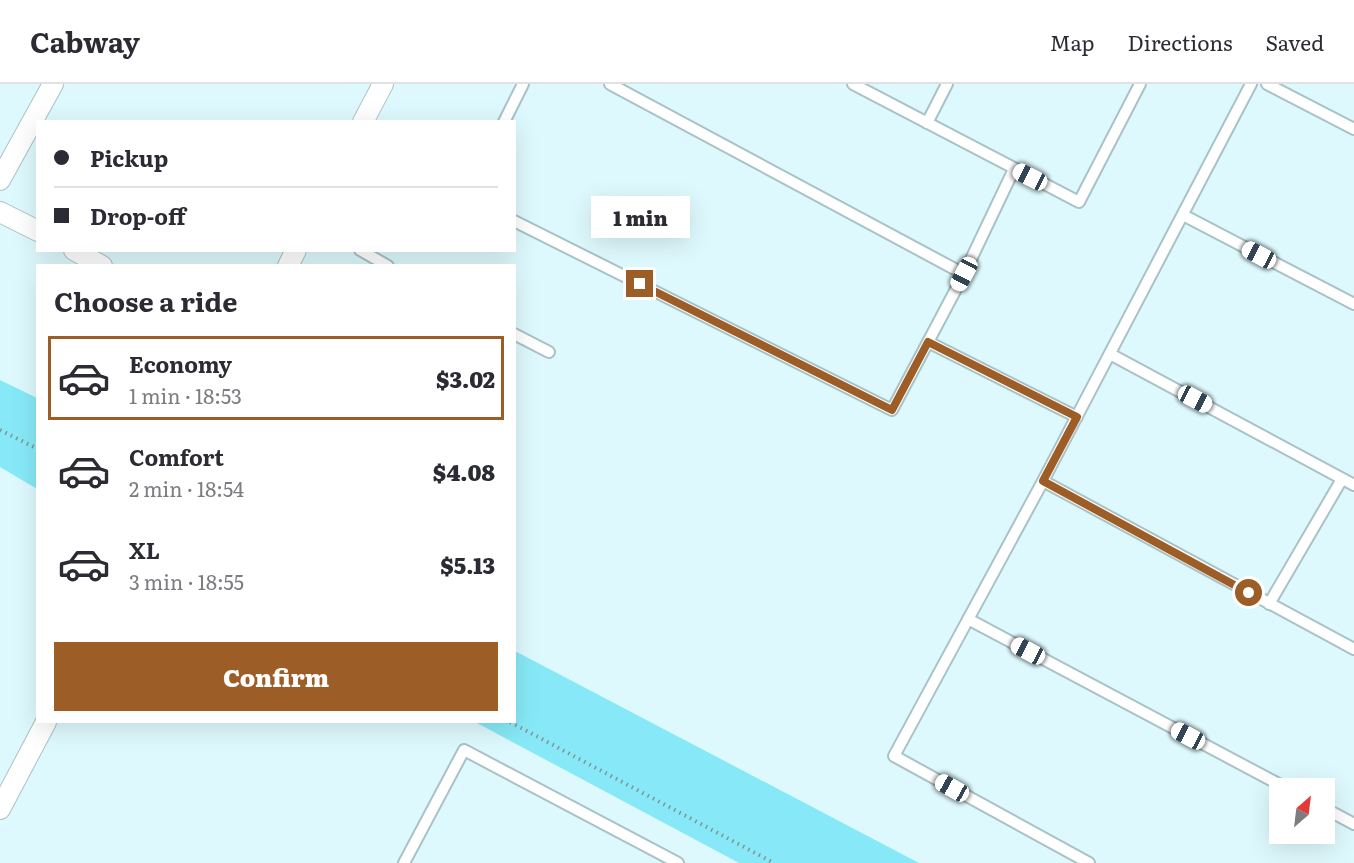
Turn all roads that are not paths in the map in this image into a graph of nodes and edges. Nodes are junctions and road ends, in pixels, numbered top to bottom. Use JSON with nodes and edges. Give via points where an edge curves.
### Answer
{"nodes":[{"id":1,"x":53,"y":84,"type":"edge"},
{"id":2,"x":383,"y":84,"type":"edge"},
{"id":3,"x":523,"y":84,"type":"edge"},
{"id":4,"x":610,"y":84,"type":"edge"},
{"id":5,"x":853,"y":84,"type":"edge"},
{"id":6,"x":946,"y":84,"type":"edge"},
{"id":7,"x":1140,"y":84,"type":"edge"},
{"id":8,"x":1251,"y":84,"type":"edge"},
{"id":9,"x":1267,"y":84,"type":"edge"},
{"id":10,"x":364,"y":120,"type":"edge"},
{"id":11,"x":505,"y":120,"type":"edge"},
{"id":12,"x":927,"y":123,"type":"junction"},
{"id":13,"x":1354,"y":129,"type":"edge"},
{"id":14,"x":1014,"y":169,"type":"junction"},
{"id":15,"x":0,"y":180,"type":"edge"},
{"id":16,"x":0,"y":212,"type":"edge"},
{"id":17,"x":1183,"y":215,"type":"junction"},
{"id":18,"x":516,"y":222,"type":"edge"},
{"id":19,"x":36,"y":230,"type":"edge"},
{"id":20,"x":78,"y":252,"type":"edge"},
{"id":21,"x":364,"y":252,"type":"edge"},
{"id":22,"x":98,"y":264,"type":"edge"},
{"id":23,"x":384,"y":264,"type":"edge"},
{"id":24,"x":964,"y":274,"type":"junction"},
{"id":25,"x":1354,"y":304,"type":"edge"},
{"id":26,"x":516,"y":335,"type":"edge"},
{"id":27,"x":928,"y":342,"type":"junction"},
{"id":28,"x":549,"y":352,"type":"dead end"},
{"id":29,"x":1110,"y":354,"type":"junction"},
{"id":30,"x":1077,"y":417,"type":"junction"},
{"id":31,"x":1342,"y":478,"type":"junction"},
{"id":32,"x":1043,"y":481,"type":"junction"},
{"id":33,"x":1354,"y":485,"type":"edge"},
{"id":34,"x":1269,"y":604,"type":"junction"},
{"id":35,"x":968,"y":619,"type":"junction"},
{"id":36,"x":1354,"y":649,"type":"edge"},
{"id":37,"x":45,"y":723,"type":"edge"},
{"id":38,"x":1269,"y":779,"type":"edge"},
{"id":39,"x":0,"y":808,"type":"edge"},
{"id":40,"x":1335,"y":814,"type":"edge"},
{"id":41,"x":1354,"y":824,"type":"edge"},
{"id":42,"x":404,"y":863,"type":"edge"},
{"id":43,"x":678,"y":863,"type":"edge"},
{"id":44,"x":1089,"y":863,"type":"edge"}],
"edges":[{"from":1,"to":15,"type":"street"},
{"from":2,"to":10,"type":"street"},
{"from":3,"to":11,"type":"lane"},
{"from":4,"to":24,"type":"lane"},
{"from":5,"to":12,"type":"lane"},
{"from":6,"to":12,"type":"lane"},
{"from":7,"to":14,"type":"lane","via":[[1078,202]]},
{"from":8,"to":17,"type":"lane"},
{"from":9,"to":13,"type":"lane"},
{"from":12,"to":14,"type":"lane"},
{"from":14,"to":24,"type":"lane"},
{"from":16,"to":19,"type":"street"},
{"from":17,"to":25,"type":"lane"},
{"from":17,"to":29,"type":"lane"},
{"from":18,"to":27,"type":"lane","via":[[892,410]]},
{"from":20,"to":22,"type":"street"},
{"from":21,"to":23,"type":"lane"},
{"from":24,"to":27,"type":"lane"},
{"from":26,"to":28,"type":"lane"},
{"from":27,"to":30,"type":"lane"},
{"from":29,"to":30,"type":"lane"},
{"from":29,"to":31,"type":"lane"},
{"from":30,"to":32,"type":"lane"},
{"from":31,"to":33,"type":"lane"},
{"from":31,"to":34,"type":"lane"},
{"from":32,"to":34,"type":"lane"},
{"from":32,"to":35,"type":"lane"},
{"from":34,"to":36,"type":"lane"},
{"from":35,"to":38,"type":"lane"},
{"from":35,"to":44,"type":"lane","via":[[894,756]]},
{"from":37,"to":39,"type":"street"},
{"from":40,"to":41,"type":"lane"},
{"from":42,"to":43,"type":"lane","via":[[464,750]]}]}
